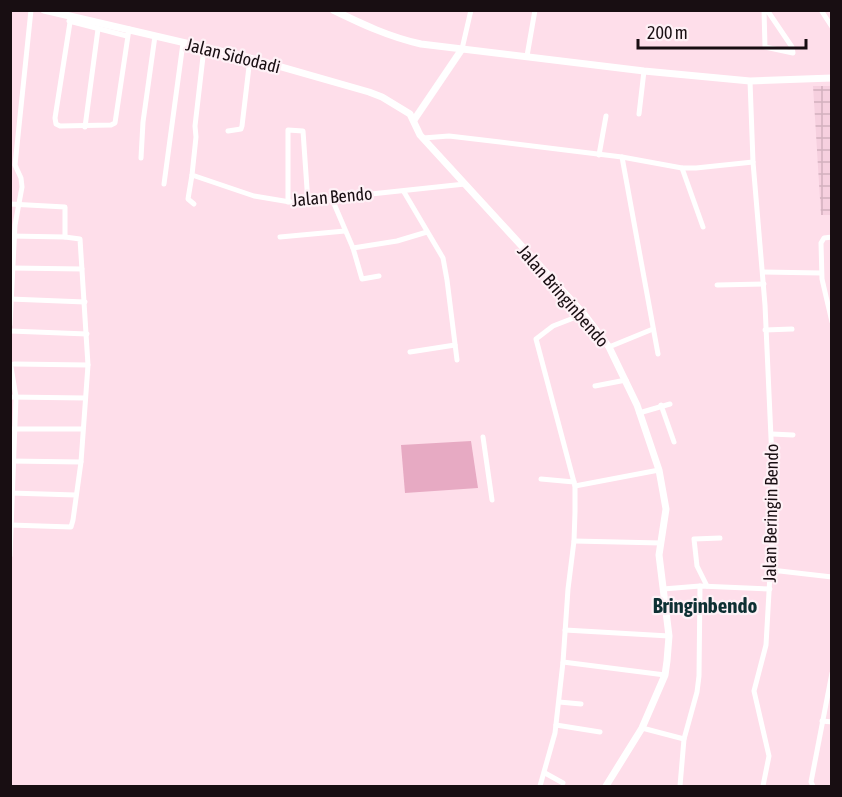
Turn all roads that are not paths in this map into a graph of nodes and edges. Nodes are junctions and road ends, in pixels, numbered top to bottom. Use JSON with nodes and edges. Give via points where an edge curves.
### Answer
{"nodes":[{"id":1,"x":31,"y":10,"type":"edge"},
{"id":2,"x":44,"y":10,"type":"edge"},
{"id":3,"x":471,"y":10,"type":"edge"},
{"id":4,"x":535,"y":10,"type":"edge"},
{"id":5,"x":766,"y":10,"type":"edge"},
{"id":6,"x":821,"y":10,"type":"edge"},
{"id":7,"x":336,"y":11,"type":"edge"},
{"id":8,"x":70,"y":19,"type":"junction"},
{"id":9,"x":831,"y":27,"type":"edge"},
{"id":10,"x":98,"y":29,"type":"junction"},
{"id":11,"x":128,"y":33,"type":"junction"},
{"id":12,"x":155,"y":36,"type":"junction"},
{"id":13,"x":183,"y":43,"type":"junction"},
{"id":14,"x":204,"y":48,"type":"junction"},
{"id":15,"x":462,"y":49,"type":"junction"},
{"id":16,"x":527,"y":56,"type":"junction"},
{"id":17,"x":250,"y":58,"type":"junction"},
{"id":18,"x":645,"y":71,"type":"junction"},
{"id":19,"x":831,"y":78,"type":"edge"},
{"id":20,"x":750,"y":81,"type":"junction"},
{"id":21,"x":639,"y":114,"type":"dead end"},
{"id":22,"x":606,"y":116,"type":"dead end"},
{"id":23,"x":414,"y":120,"type":"junction"},
{"id":24,"x":86,"y":127,"type":"junction"},
{"id":25,"x":228,"y":131,"type":"dead end"},
{"id":26,"x":423,"y":138,"type":"junction"},
{"id":27,"x":598,"y":155,"type":"junction"},
{"id":28,"x":622,"y":157,"type":"junction"},
{"id":29,"x":141,"y":158,"type":"dead end"},
{"id":30,"x":753,"y":162,"type":"junction"},
{"id":31,"x":682,"y":168,"type":"junction"},
{"id":32,"x":192,"y":175,"type":"junction"},
{"id":33,"x":164,"y":184,"type":"dead end"},
{"id":34,"x":465,"y":184,"type":"junction"},
{"id":35,"x":404,"y":192,"type":"junction"},
{"id":36,"x":332,"y":199,"type":"junction"},
{"id":37,"x":288,"y":202,"type":"junction"},
{"id":38,"x":308,"y":203,"type":"junction"},
{"id":39,"x":14,"y":204,"type":"edge"},
{"id":40,"x":194,"y":204,"type":"dead end"},
{"id":41,"x":703,"y":227,"type":"dead end"},
{"id":42,"x":345,"y":231,"type":"junction"},
{"id":43,"x":427,"y":232,"type":"junction"},
{"id":44,"x":12,"y":236,"type":"edge"},
{"id":45,"x":65,"y":237,"type":"junction"},
{"id":46,"x":280,"y":237,"type":"dead end"},
{"id":47,"x":831,"y":237,"type":"edge"},
{"id":48,"x":353,"y":248,"type":"junction"},
{"id":49,"x":11,"y":268,"type":"edge"},
{"id":50,"x":82,"y":269,"type":"junction"},
{"id":51,"x":763,"y":272,"type":"junction"},
{"id":52,"x":821,"y":273,"type":"junction"},
{"id":53,"x":379,"y":276,"type":"dead end"},
{"id":54,"x":764,"y":284,"type":"junction"},
{"id":55,"x":717,"y":285,"type":"dead end"},
{"id":56,"x":828,"y":290,"type":"edge"},
{"id":57,"x":11,"y":299,"type":"edge"},
{"id":58,"x":85,"y":302,"type":"junction"},
{"id":59,"x":584,"y":314,"type":"junction"},
{"id":60,"x":831,"y":322,"type":"edge"},
{"id":61,"x":10,"y":325,"type":"edge"},
{"id":62,"x":653,"y":329,"type":"junction"},
{"id":63,"x":792,"y":329,"type":"dead end"},
{"id":64,"x":765,"y":330,"type":"junction"},
{"id":65,"x":10,"y":331,"type":"edge"},
{"id":66,"x":87,"y":334,"type":"junction"},
{"id":67,"x":455,"y":345,"type":"junction"},
{"id":68,"x":609,"y":347,"type":"junction"},
{"id":69,"x":410,"y":352,"type":"dead end"},
{"id":70,"x":658,"y":354,"type":"dead end"},
{"id":71,"x":457,"y":360,"type":"dead end"},
{"id":72,"x":12,"y":364,"type":"edge"},
{"id":73,"x":88,"y":365,"type":"junction"},
{"id":74,"x":626,"y":380,"type":"junction"},
{"id":75,"x":595,"y":386,"type":"dead end"},
{"id":76,"x":13,"y":397,"type":"edge"},
{"id":77,"x":85,"y":398,"type":"junction"},
{"id":78,"x":670,"y":404,"type":"dead end"},
{"id":79,"x":661,"y":405,"type":"junction"},
{"id":80,"x":639,"y":413,"type":"junction"},
{"id":81,"x":12,"y":429,"type":"edge"},
{"id":82,"x":82,"y":429,"type":"junction"},
{"id":83,"x":772,"y":434,"type":"junction"},
{"id":84,"x":793,"y":435,"type":"dead end"},
{"id":85,"x":483,"y":437,"type":"dead end"},
{"id":86,"x":674,"y":442,"type":"dead end"},
{"id":87,"x":12,"y":461,"type":"edge"},
{"id":88,"x":81,"y":462,"type":"junction"},
{"id":89,"x":659,"y":470,"type":"junction"},
{"id":90,"x":541,"y":479,"type":"dead end"},
{"id":91,"x":574,"y":484,"type":"junction"},
{"id":92,"x":11,"y":493,"type":"edge"},
{"id":93,"x":76,"y":495,"type":"junction"},
{"id":94,"x":492,"y":500,"type":"dead end"},
{"id":95,"x":11,"y":525,"type":"edge"},
{"id":96,"x":720,"y":538,"type":"dead end"},
{"id":97,"x":574,"y":542,"type":"junction"},
{"id":98,"x":661,"y":543,"type":"junction"},
{"id":99,"x":10,"y":556,"type":"edge"},
{"id":100,"x":771,"y":570,"type":"junction"},
{"id":101,"x":831,"y":577,"type":"edge"},
{"id":102,"x":700,"y":586,"type":"junction"},
{"id":103,"x":707,"y":586,"type":"junction"},
{"id":104,"x":663,"y":589,"type":"junction"},
{"id":105,"x":770,"y":589,"type":"junction"},
{"id":106,"x":565,"y":630,"type":"junction"},
{"id":107,"x":669,"y":636,"type":"junction"},
{"id":108,"x":563,"y":662,"type":"junction"},
{"id":109,"x":831,"y":673,"type":"edge"},
{"id":110,"x":664,"y":675,"type":"junction"},
{"id":111,"x":559,"y":702,"type":"junction"},
{"id":112,"x":581,"y":704,"type":"dead end"},
{"id":113,"x":822,"y":721,"type":"junction"},
{"id":114,"x":831,"y":722,"type":"edge"},
{"id":115,"x":556,"y":725,"type":"junction"},
{"id":116,"x":642,"y":728,"type":"junction"},
{"id":117,"x":600,"y":732,"type":"dead end"},
{"id":118,"x":684,"y":739,"type":"junction"},
{"id":119,"x":545,"y":773,"type":"junction"},
{"id":120,"x":564,"y":783,"type":"dead end"},
{"id":121,"x":540,"y":786,"type":"edge"},
{"id":122,"x":606,"y":786,"type":"edge"},
{"id":123,"x":680,"y":786,"type":"edge"},
{"id":124,"x":763,"y":786,"type":"edge"},
{"id":125,"x":813,"y":786,"type":"edge"}],
"edges":[{"from":1,"to":39,"type":"street","via":[[15,165],[22,183]]},
{"from":2,"to":8,"type":"street","name":"Jalan Sidodadi"},
{"from":3,"to":15,"type":"street"},
{"from":4,"to":16,"type":"street"},
{"from":5,"to":5,"type":"street","via":[[765,47],[793,53],[792,47]]},
{"from":6,"to":9,"type":"street"},
{"from":7,"to":15,"type":"street","via":[[400,39]]},
{"from":8,"to":10,"type":"street"},
{"from":8,"to":11,"type":"street","name":"Jalan Sidodadi"},
{"from":8,"to":24,"type":"street","via":[[55,122],[60,126]]},
{"from":10,"to":11,"type":"street"},
{"from":10,"to":24,"type":"street"},
{"from":11,"to":12,"type":"street","name":"Jalan Sidodadi"},
{"from":11,"to":24,"type":"street","via":[[115,123]]},
{"from":12,"to":13,"type":"street","name":"Jalan Sidodadi"},
{"from":12,"to":29,"type":"street"},
{"from":13,"to":14,"type":"street","name":"Jalan Sidodadi"},
{"from":13,"to":33,"type":"street"},
{"from":14,"to":17,"type":"street","name":"Jalan Sidodadi"},
{"from":14,"to":32,"type":"street"},
{"from":15,"to":16,"type":"street"},
{"from":15,"to":23,"type":"street"},
{"from":16,"to":18,"type":"street"},
{"from":17,"to":23,"type":"street","name":"Jalan Sidodadi","via":[[376,94]]},
{"from":17,"to":25,"type":"street","via":[[242,126]]},
{"from":18,"to":20,"type":"street"},
{"from":18,"to":21,"type":"street"},
{"from":19,"to":20,"type":"street"},
{"from":20,"to":30,"type":"street","name":"Jalan Beringin Bendo"},
{"from":22,"to":27,"type":"street"},
{"from":23,"to":26,"type":"street","name":"Jalan Bringinbendo"},
{"from":26,"to":27,"type":"street","via":[[449,136]]},
{"from":26,"to":34,"type":"street","name":"Jalan Bringinbendo"},
{"from":27,"to":28,"type":"street"},
{"from":28,"to":31,"type":"street"},
{"from":28,"to":62,"type":"street"},
{"from":30,"to":31,"type":"street"},
{"from":30,"to":51,"type":"street","name":"Jalan Beringin Bendo"},
{"from":31,"to":41,"type":"street"},
{"from":32,"to":37,"type":"street","name":"Jalan Bendo","via":[[254,196]]},
{"from":32,"to":40,"type":"street","via":[[188,199]]},
{"from":34,"to":35,"type":"street","name":"Jalan Bendo"},
{"from":34,"to":59,"type":"street","name":"Jalan Bringinbendo"},
{"from":35,"to":36,"type":"street","name":"Jalan Bendo"},
{"from":35,"to":43,"type":"street"},
{"from":36,"to":38,"type":"street","name":"Jalan Bendo"},
{"from":36,"to":42,"type":"street"},
{"from":37,"to":38,"type":"street","name":"Jalan Bendo"},
{"from":37,"to":38,"type":"street","via":[[288,130],[303,131]]},
{"from":39,"to":44,"type":"street"},
{"from":39,"to":45,"type":"street","via":[[65,207]]},
{"from":42,"to":46,"type":"street"},
{"from":42,"to":48,"type":"street"},
{"from":43,"to":48,"type":"street"},
{"from":43,"to":67,"type":"street","via":[[442,258]]},
{"from":44,"to":45,"type":"street"},
{"from":44,"to":49,"type":"street"},
{"from":45,"to":50,"type":"street","via":[[80,239]]},
{"from":47,"to":52,"type":"street","via":[[821,243]]},
{"from":48,"to":53,"type":"street","via":[[362,279]]},
{"from":49,"to":50,"type":"street"},
{"from":49,"to":57,"type":"street"},
{"from":50,"to":58,"type":"street"},
{"from":51,"to":52,"type":"street"},
{"from":51,"to":54,"type":"street","name":"Jalan Beringin Bendo"},
{"from":52,"to":56,"type":"street"},
{"from":54,"to":55,"type":"street"},
{"from":54,"to":64,"type":"street","name":"Jalan Beringin Bendo"},
{"from":56,"to":60,"type":"street"},
{"from":57,"to":58,"type":"street"},
{"from":57,"to":61,"type":"street"},
{"from":58,"to":66,"type":"street"},
{"from":59,"to":68,"type":"street","name":"Jalan Bringinbendo"},
{"from":59,"to":91,"type":"street","via":[[553,326],[536,339]]},
{"from":62,"to":68,"type":"street"},
{"from":62,"to":70,"type":"street"},
{"from":63,"to":64,"type":"street"},
{"from":64,"to":83,"type":"street","name":"Jalan Beringin Bendo"},
{"from":65,"to":66,"type":"street"},
{"from":66,"to":73,"type":"street"},
{"from":67,"to":69,"type":"street"},
{"from":67,"to":71,"type":"street"},
{"from":68,"to":74,"type":"street","name":"Jalan Bringinbendo"},
{"from":72,"to":73,"type":"street"},
{"from":72,"to":76,"type":"street"},
{"from":73,"to":77,"type":"street"},
{"from":74,"to":75,"type":"street"},
{"from":74,"to":80,"type":"street","name":"Jalan Bringinbendo"},
{"from":76,"to":77,"type":"street"},
{"from":76,"to":81,"type":"street"},
{"from":77,"to":82,"type":"street"},
{"from":78,"to":79,"type":"street"},
{"from":79,"to":80,"type":"street"},
{"from":79,"to":86,"type":"street"},
{"from":80,"to":89,"type":"street","name":"Jalan Bringinbendo"},
{"from":81,"to":82,"type":"street"},
{"from":81,"to":87,"type":"street"},
{"from":82,"to":88,"type":"street"},
{"from":83,"to":84,"type":"street"},
{"from":83,"to":100,"type":"street","name":"Jalan Beringin Bendo"},
{"from":85,"to":94,"type":"street"},
{"from":87,"to":88,"type":"street"},
{"from":87,"to":92,"type":"street"},
{"from":88,"to":93,"type":"street"},
{"from":89,"to":91,"type":"street"},
{"from":89,"to":98,"type":"street","name":"Jalan Bringinbendo","via":[[666,509]]},
{"from":90,"to":91,"type":"street"},
{"from":91,"to":97,"type":"street"},
{"from":92,"to":93,"type":"street"},
{"from":92,"to":95,"type":"street"},
{"from":93,"to":95,"type":"street","via":[[71,527]]},
{"from":95,"to":99,"type":"street"},
{"from":96,"to":103,"type":"street","via":[[694,539],[697,566]]},
{"from":97,"to":98,"type":"street"},
{"from":97,"to":106,"type":"street"},
{"from":98,"to":104,"type":"street","name":"Jalan Bringinbendo"},
{"from":100,"to":101,"type":"street"},
{"from":100,"to":105,"type":"street","name":"Jalan Beringin Bendo"},
{"from":102,"to":103,"type":"street"},
{"from":102,"to":104,"type":"street"},
{"from":102,"to":118,"type":"street","via":[[699,676]]},
{"from":103,"to":105,"type":"street"},
{"from":104,"to":107,"type":"street","name":"Jalan Bringinbendo"},
{"from":105,"to":124,"type":"street","name":"Jalan Beringin Bendo","via":[[766,645],[754,691],[769,756]]},
{"from":106,"to":107,"type":"street"},
{"from":106,"to":108,"type":"street"},
{"from":107,"to":110,"type":"street","name":"Jalan Bringinbendo"},
{"from":108,"to":110,"type":"street"},
{"from":108,"to":111,"type":"street"},
{"from":109,"to":113,"type":"street"},
{"from":110,"to":116,"type":"street","name":"Jalan Bringinbendo"},
{"from":111,"to":112,"type":"street"},
{"from":111,"to":115,"type":"street"},
{"from":113,"to":114,"type":"street"},
{"from":113,"to":125,"type":"street"},
{"from":115,"to":117,"type":"street"},
{"from":115,"to":119,"type":"street"},
{"from":116,"to":118,"type":"street"},
{"from":116,"to":122,"type":"street","name":"Jalan Bringinbendo"},
{"from":118,"to":123,"type":"street"},
{"from":119,"to":120,"type":"street"},
{"from":119,"to":121,"type":"street"}]}
